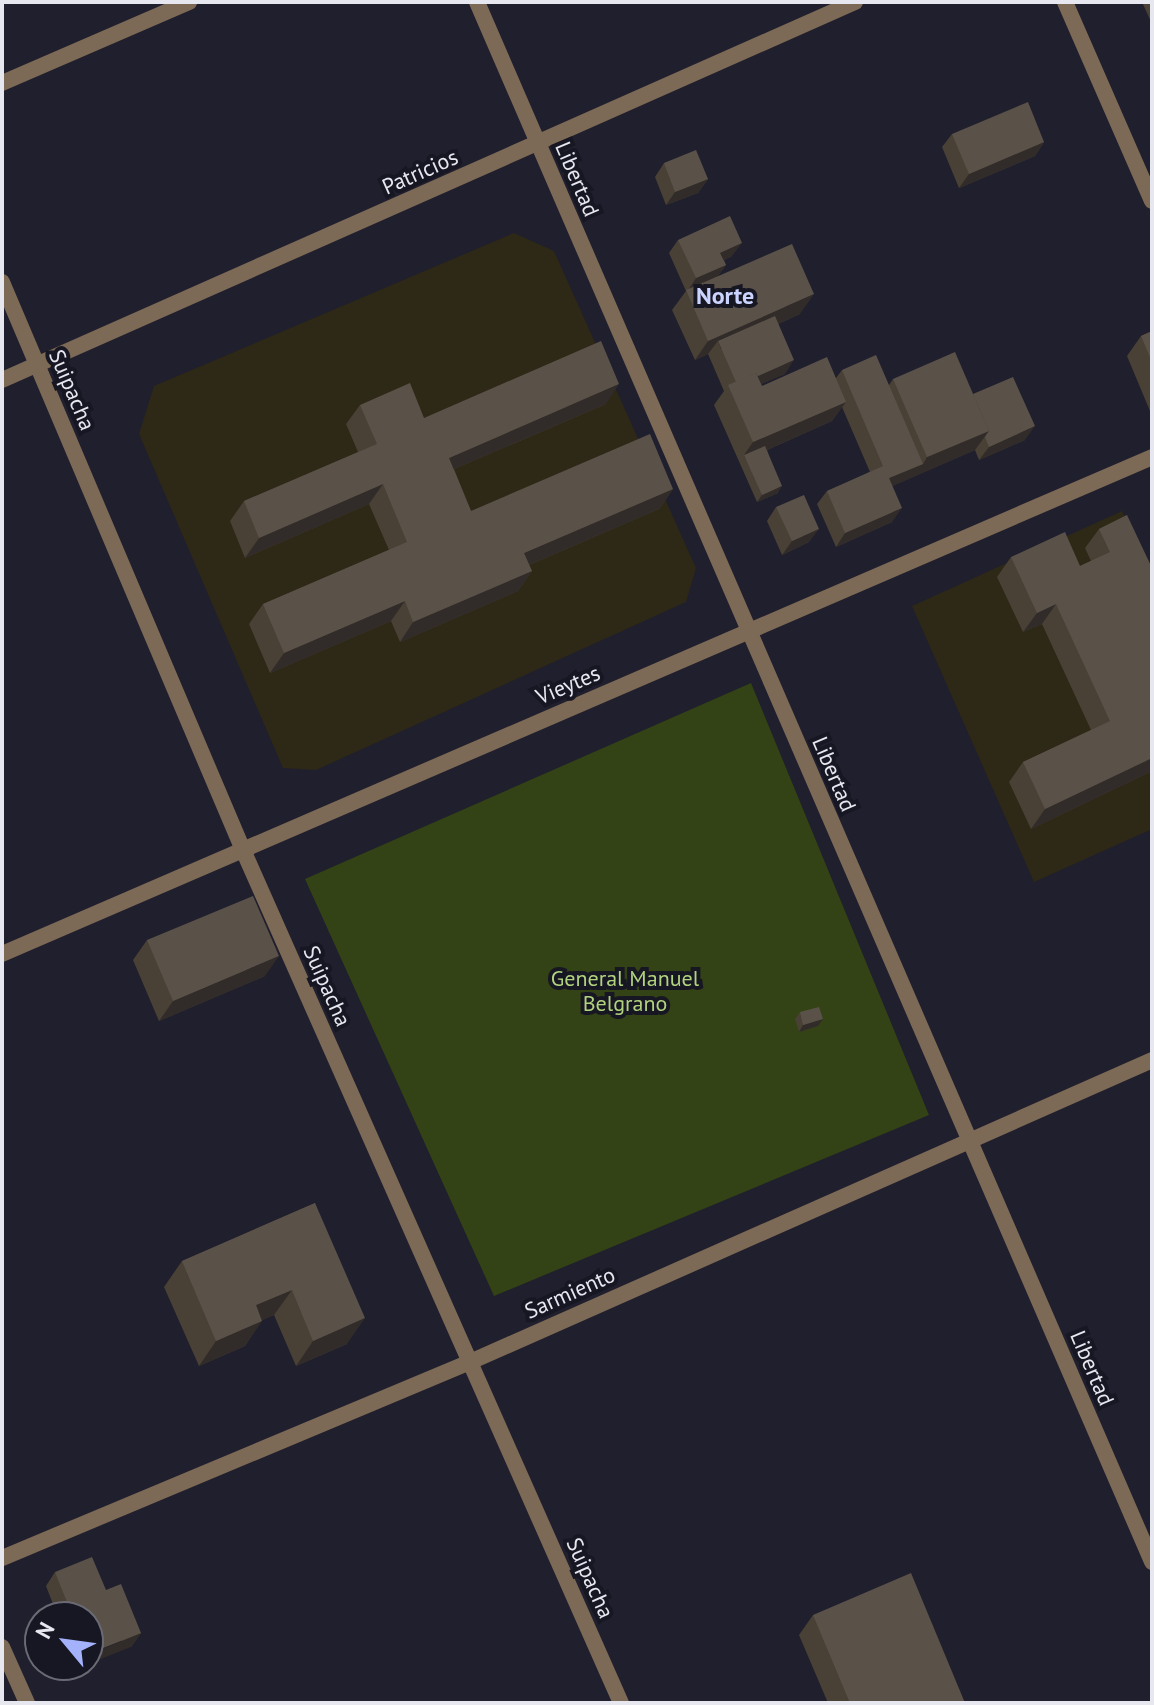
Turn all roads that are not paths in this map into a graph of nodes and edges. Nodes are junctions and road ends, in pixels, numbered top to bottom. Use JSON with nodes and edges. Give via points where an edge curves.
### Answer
{"nodes":[{"id":1,"x":189,"y":2,"type":"edge"},
{"id":2,"x":477,"y":2,"type":"edge"},
{"id":3,"x":855,"y":2,"type":"edge"},
{"id":4,"x":1065,"y":2,"type":"edge"},
{"id":5,"x":2,"y":83,"type":"edge"},
{"id":6,"x":538,"y":143,"type":"junction"},
{"id":7,"x":1152,"y":201,"type":"edge"},
{"id":8,"x":2,"y":282,"type":"edge"},
{"id":9,"x":38,"y":366,"type":"junction"},
{"id":10,"x":2,"y":380,"type":"edge"},
{"id":11,"x":1152,"y":457,"type":"edge"},
{"id":12,"x":748,"y":632,"type":"junction"},
{"id":13,"x":243,"y":850,"type":"junction"},
{"id":14,"x":2,"y":954,"type":"edge"},
{"id":15,"x":1152,"y":1060,"type":"edge"},
{"id":16,"x":968,"y":1138,"type":"junction"},
{"id":17,"x":470,"y":1362,"type":"junction"},
{"id":18,"x":2,"y":1558,"type":"edge"},
{"id":19,"x":1152,"y":1562,"type":"edge"},
{"id":20,"x":2,"y":1647,"type":"edge"},
{"id":21,"x":27,"y":1703,"type":"edge"},
{"id":22,"x":621,"y":1703,"type":"edge"}],
"edges":[{"from":1,"to":5,"type":"street"},
{"from":2,"to":6,"type":"street","name":"Libertad"},
{"from":3,"to":6,"type":"street","name":"Patricios"},
{"from":4,"to":7,"type":"street"},
{"from":6,"to":9,"type":"street","name":"Patricios"},
{"from":6,"to":12,"type":"street","name":"Libertad"},
{"from":8,"to":9,"type":"street","name":"Suipacha"},
{"from":9,"to":10,"type":"street","name":"Patricios"},
{"from":9,"to":13,"type":"street","name":"Suipacha"},
{"from":11,"to":12,"type":"street","name":"Vieytes"},
{"from":12,"to":13,"type":"street","name":"Vieytes"},
{"from":12,"to":16,"type":"street","name":"Libertad"},
{"from":13,"to":14,"type":"street","name":"Vieytes"},
{"from":13,"to":17,"type":"street","name":"Suipacha"},
{"from":15,"to":16,"type":"street","name":"Sarmiento"},
{"from":16,"to":17,"type":"street","name":"Sarmiento"},
{"from":16,"to":19,"type":"street","name":"Libertad"},
{"from":17,"to":18,"type":"street","name":"Sarmiento"},
{"from":17,"to":22,"type":"street","name":"Suipacha"},
{"from":20,"to":21,"type":"street"}]}
